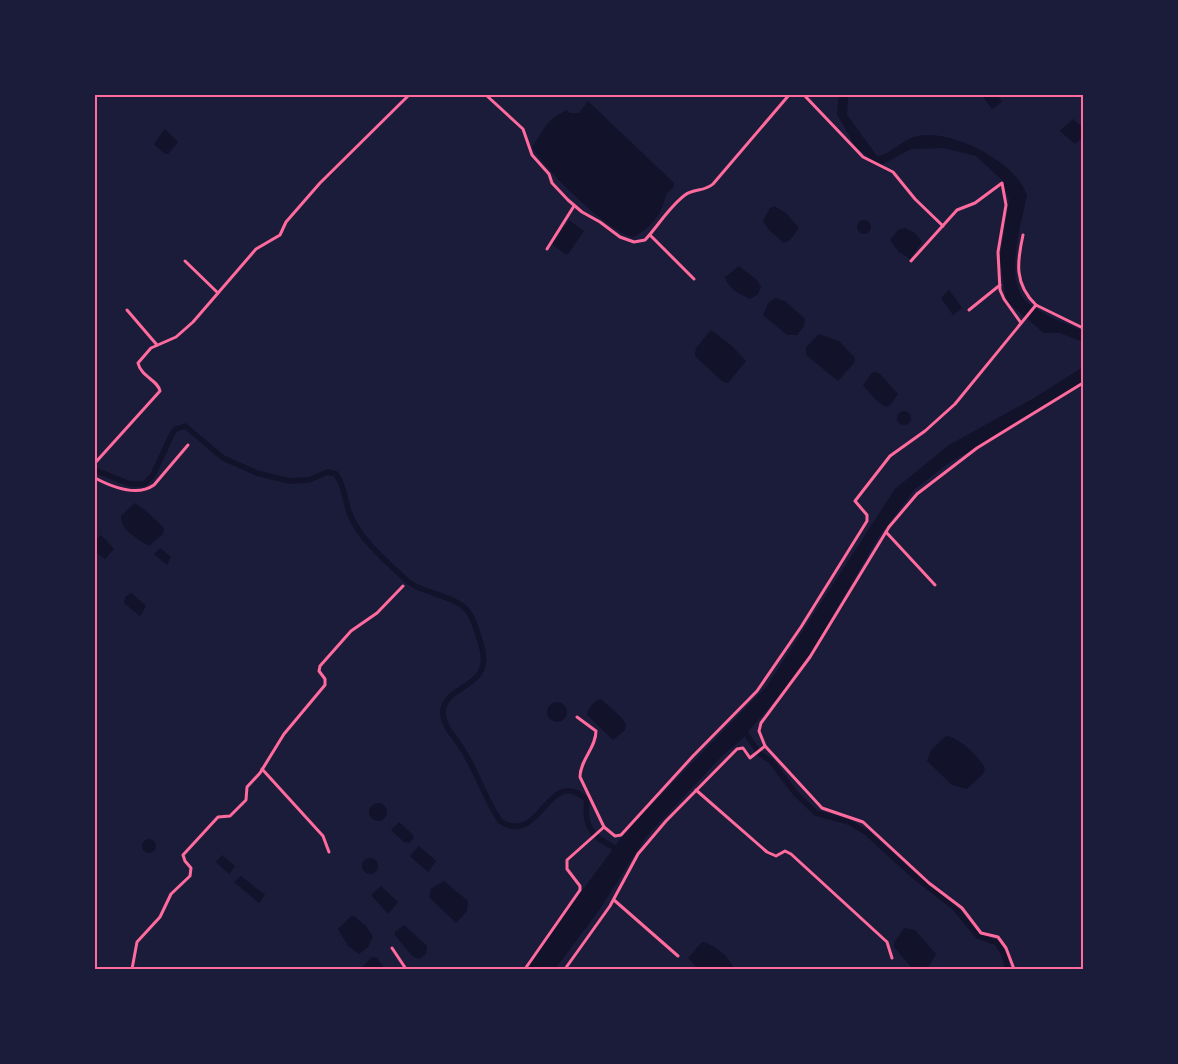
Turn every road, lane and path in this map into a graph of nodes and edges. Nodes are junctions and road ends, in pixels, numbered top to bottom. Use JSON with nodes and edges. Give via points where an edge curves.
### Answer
{"nodes":[{"id":1,"x":409,"y":95,"type":"edge"},
{"id":2,"x":486,"y":95,"type":"edge"},
{"id":3,"x":789,"y":95,"type":"edge"},
{"id":4,"x":804,"y":95,"type":"edge"},
{"id":5,"x":574,"y":206,"type":"junction"},
{"id":6,"x":943,"y":226,"type":"junction"},
{"id":7,"x":650,"y":235,"type":"junction"},
{"id":8,"x":1023,"y":235,"type":"dead end"},
{"id":9,"x":547,"y":249,"type":"dead end"},
{"id":10,"x":185,"y":261,"type":"dead end"},
{"id":11,"x":911,"y":261,"type":"dead end"},
{"id":12,"x":694,"y":279,"type":"dead end"},
{"id":13,"x":1000,"y":286,"type":"junction"},
{"id":14,"x":218,"y":293,"type":"junction"},
{"id":15,"x":1035,"y":307,"type":"junction"},
{"id":16,"x":126,"y":310,"type":"dead end"},
{"id":17,"x":969,"y":310,"type":"dead end"},
{"id":18,"x":1022,"y":321,"type":"junction"},
{"id":19,"x":1083,"y":328,"type":"edge"},
{"id":20,"x":157,"y":345,"type":"junction"},
{"id":21,"x":1083,"y":384,"type":"edge"},
{"id":22,"x":188,"y":445,"type":"dead end"},
{"id":23,"x":96,"y":461,"type":"edge"},
{"id":24,"x":95,"y":478,"type":"edge"},
{"id":25,"x":886,"y":532,"type":"junction"},
{"id":26,"x":935,"y":585,"type":"dead end"},
{"id":27,"x":403,"y":586,"type":"dead end"},
{"id":28,"x":577,"y":717,"type":"dead end"},
{"id":29,"x":764,"y":747,"type":"junction"},
{"id":30,"x":262,"y":770,"type":"junction"},
{"id":31,"x":696,"y":790,"type":"junction"},
{"id":32,"x":602,"y":829,"type":"junction"},
{"id":33,"x":329,"y":852,"type":"dead end"},
{"id":34,"x":614,"y":900,"type":"junction"},
{"id":35,"x":392,"y":948,"type":"dead end"},
{"id":36,"x":678,"y":956,"type":"dead end"},
{"id":37,"x":892,"y":958,"type":"dead end"},
{"id":38,"x":132,"y":969,"type":"edge"},
{"id":39,"x":406,"y":969,"type":"edge"},
{"id":40,"x":525,"y":969,"type":"edge"},
{"id":41,"x":565,"y":969,"type":"edge"},
{"id":42,"x":1014,"y":969,"type":"edge"}],
"edges":[{"from":1,"to":14,"type":"street","via":[[320,183],[286,222],[280,235],[256,250]]},
{"from":2,"to":5,"type":"street","via":[[523,129],[532,156]]},
{"from":3,"to":7,"type":"street","via":[[713,184],[683,197]]},
{"from":4,"to":6,"type":"street","via":[[863,157],[893,172],[914,199]]},
{"from":5,"to":7,"type":"street","via":[[627,241],[641,242]]},
{"from":5,"to":9,"type":"street"},
{"from":6,"to":11,"type":"street"},
{"from":6,"to":13,"type":"street","via":[[957,210],[975,203],[1002,183],[1006,205],[998,252]]},
{"from":7,"to":12,"type":"street"},
{"from":8,"to":15,"type":"street","via":[[1017,264],[1018,277]]},
{"from":10,"to":14,"type":"street"},
{"from":13,"to":17,"type":"street"},
{"from":13,"to":18,"type":"street","via":[[1004,299]]},
{"from":14,"to":20,"type":"street","via":[[186,330]]},
{"from":15,"to":18,"type":"street"},
{"from":15,"to":19,"type":"street"},
{"from":16,"to":20,"type":"street"},
{"from":18,"to":32,"type":"street","via":[[955,404],[890,456],[858,496],[855,502],[868,515],[867,521],[758,691],[620,835],[615,836]]},
{"from":20,"to":23,"type":"street","via":[[146,351],[138,363],[142,373],[158,385],[158,394]]},
{"from":21,"to":25,"type":"street","via":[[977,448],[935,478],[907,504]]},
{"from":22,"to":24,"type":"street","via":[[147,490],[128,490]]},
{"from":25,"to":26,"type":"street"},
{"from":25,"to":29,"type":"street","via":[[810,657],[761,723],[759,731]]},
{"from":27,"to":30,"type":"street","via":[[377,613],[351,631],[320,666],[325,684],[284,734]]},
{"from":28,"to":32,"type":"street","via":[[596,731],[596,738],[580,768],[580,777]]},
{"from":29,"to":31,"type":"street","via":[[750,758],[743,748],[736,749]]},
{"from":29,"to":42,"type":"street","via":[[822,808],[863,822],[929,883],[957,904],[981,933],[998,937]]},
{"from":30,"to":33,"type":"street","via":[[323,836]]},
{"from":30,"to":38,"type":"street","via":[[247,788],[242,805],[230,816],[218,817],[183,855],[191,868],[190,876],[171,894],[160,917],[137,942]]},
{"from":31,"to":34,"type":"street","via":[[638,854]]},
{"from":31,"to":37,"type":"street","via":[[767,852],[776,856],[785,851],[791,854],[887,942]]},
{"from":32,"to":40,"type":"street","via":[[566,863],[580,886],[578,893]]},
{"from":34,"to":36,"type":"street"},
{"from":34,"to":41,"type":"street"},
{"from":35,"to":39,"type":"street"}]}
